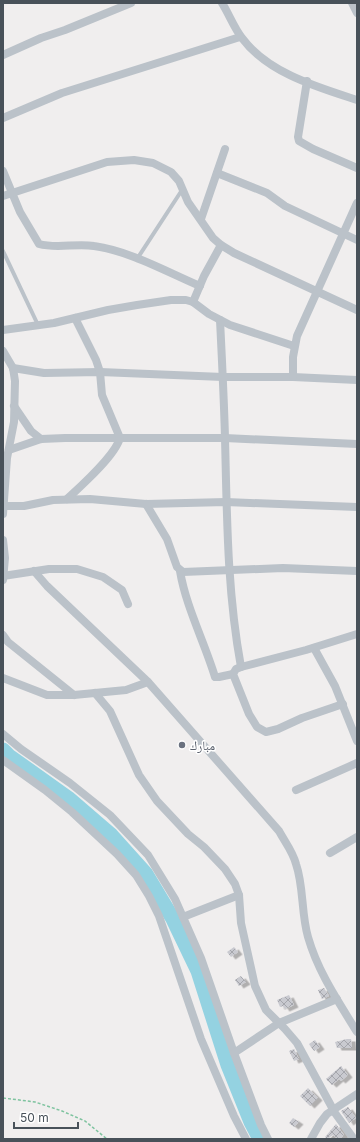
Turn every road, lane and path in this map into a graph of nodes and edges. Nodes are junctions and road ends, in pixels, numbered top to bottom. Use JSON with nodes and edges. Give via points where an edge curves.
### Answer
{"nodes":[{"id":1,"x":131,"y":3,"type":"edge"},
{"id":2,"x":222,"y":3,"type":"edge"},
{"id":3,"x":352,"y":3,"type":"edge"},
{"id":4,"x":357,"y":12,"type":"edge"},
{"id":5,"x":240,"y":36,"type":"junction"},
{"id":6,"x":3,"y":55,"type":"edge"},
{"id":7,"x":307,"y":81,"type":"junction"},
{"id":8,"x":357,"y":100,"type":"edge"},
{"id":9,"x":3,"y":118,"type":"edge"},
{"id":10,"x":225,"y":150,"type":"dead end"},
{"id":11,"x":357,"y":168,"type":"edge"},
{"id":12,"x":3,"y":171,"type":"edge"},
{"id":13,"x":217,"y":173,"type":"junction"},
{"id":14,"x":182,"y":190,"type":"junction"},
{"id":15,"x":12,"y":194,"type":"junction"},
{"id":16,"x":3,"y":196,"type":"edge"},
{"id":17,"x":357,"y":203,"type":"edge"},
{"id":18,"x":201,"y":219,"type":"junction"},
{"id":19,"x":343,"y":234,"type":"junction"},
{"id":20,"x":357,"y":240,"type":"edge"},
{"id":21,"x":221,"y":245,"type":"junction"},
{"id":22,"x":3,"y":251,"type":"edge"},
{"id":23,"x":137,"y":259,"type":"junction"},
{"id":24,"x":200,"y":286,"type":"junction"},
{"id":25,"x":316,"y":291,"type":"junction"},
{"id":26,"x":194,"y":302,"type":"junction"},
{"id":27,"x":357,"y":310,"type":"edge"},
{"id":28,"x":75,"y":318,"type":"junction"},
{"id":29,"x":220,"y":320,"type":"junction"},
{"id":30,"x":38,"y":326,"type":"junction"},
{"id":31,"x":3,"y":330,"type":"edge"},
{"id":32,"x":294,"y":346,"type":"junction"},
{"id":33,"x":3,"y":351,"type":"edge"},
{"id":34,"x":13,"y":368,"type":"junction"},
{"id":35,"x":100,"y":372,"type":"junction"},
{"id":36,"x":223,"y":377,"type":"junction"},
{"id":37,"x":293,"y":377,"type":"junction"},
{"id":38,"x":357,"y":380,"type":"edge"},
{"id":39,"x":14,"y":406,"type":"junction"},
{"id":40,"x":120,"y":438,"type":"junction"},
{"id":41,"x":225,"y":438,"type":"junction"},
{"id":42,"x":40,"y":439,"type":"junction"},
{"id":43,"x":357,"y":444,"type":"edge"},
{"id":44,"x":9,"y":450,"type":"junction"},
{"id":45,"x":67,"y":499,"type":"junction"},
{"id":46,"x":226,"y":502,"type":"junction"},
{"id":47,"x":146,"y":504,"type":"junction"},
{"id":48,"x":357,"y":507,"type":"edge"},
{"id":49,"x":3,"y":509,"type":"edge"},
{"id":50,"x":3,"y":540,"type":"edge"},
{"id":51,"x":228,"y":570,"type":"junction"},
{"id":52,"x":34,"y":571,"type":"junction"},
{"id":53,"x":180,"y":571,"type":"junction"},
{"id":54,"x":357,"y":571,"type":"edge"},
{"id":55,"x":3,"y":576,"type":"edge"},
{"id":56,"x":3,"y":580,"type":"edge"},
{"id":57,"x":128,"y":604,"type":"dead end"},
{"id":58,"x":3,"y":634,"type":"edge"},
{"id":59,"x":357,"y":634,"type":"edge"},
{"id":60,"x":314,"y":648,"type":"junction"},
{"id":61,"x":241,"y":667,"type":"junction"},
{"id":62,"x":233,"y":674,"type":"junction"},
{"id":63,"x":3,"y":678,"type":"edge"},
{"id":64,"x":148,"y":682,"type":"junction"},
{"id":65,"x":95,"y":693,"type":"junction"},
{"id":66,"x":74,"y":695,"type":"junction"},
{"id":67,"x":343,"y":704,"type":"junction"},
{"id":68,"x":3,"y":734,"type":"edge"},
{"id":69,"x":357,"y":741,"type":"edge"},
{"id":70,"x":3,"y":760,"type":"edge"},
{"id":71,"x":357,"y":763,"type":"edge"},
{"id":72,"x":296,"y":790,"type":"dead end"},
{"id":73,"x":357,"y":837,"type":"edge"},
{"id":74,"x":330,"y":853,"type":"dead end"},
{"id":75,"x":239,"y":895,"type":"junction"},
{"id":76,"x":183,"y":917,"type":"junction"},
{"id":77,"x":337,"y":999,"type":"junction"},
{"id":78,"x":279,"y":1023,"type":"junction"},
{"id":79,"x":357,"y":1032,"type":"edge"},
{"id":80,"x":234,"y":1053,"type":"junction"},
{"id":81,"x":357,"y":1094,"type":"edge"},
{"id":82,"x":3,"y":1098,"type":"edge"},
{"id":83,"x":333,"y":1109,"type":"junction"},
{"id":84,"x":107,"y":1139,"type":"edge"},
{"id":85,"x":246,"y":1139,"type":"edge"},
{"id":86,"x":268,"y":1139,"type":"edge"},
{"id":87,"x":311,"y":1139,"type":"edge"},
{"id":88,"x":354,"y":1139,"type":"edge"}],
"edges":[{"from":1,"to":6,"type":"street"},
{"from":2,"to":5,"type":"street"},
{"from":3,"to":4,"type":"street"},
{"from":5,"to":7,"type":"street","via":[[263,58],[291,75]]},
{"from":5,"to":9,"type":"street","via":[[62,92]]},
{"from":7,"to":8,"type":"street"},
{"from":7,"to":11,"type":"street","via":[[299,141],[313,150]]},
{"from":10,"to":13,"type":"street"},
{"from":12,"to":15,"type":"street"},
{"from":13,"to":18,"type":"street"},
{"from":13,"to":19,"type":"street","via":[[267,193],[285,206]]},
{"from":14,"to":15,"type":"street","via":[[179,181],[171,172],[153,163],[134,160],[107,162]]},
{"from":14,"to":18,"type":"street"},
{"from":14,"to":23,"type":"lane"},
{"from":15,"to":16,"type":"street"},
{"from":15,"to":23,"type":"street","via":[[39,244],[93,245]]},
{"from":17,"to":19,"type":"street"},
{"from":18,"to":21,"type":"street","via":[[213,238]]},
{"from":19,"to":20,"type":"street"},
{"from":19,"to":25,"type":"street"},
{"from":21,"to":24,"type":"street"},
{"from":21,"to":25,"type":"street"},
{"from":22,"to":30,"type":"lane"},
{"from":23,"to":24,"type":"street"},
{"from":24,"to":26,"type":"street"},
{"from":25,"to":27,"type":"street"},
{"from":25,"to":32,"type":"street"},
{"from":26,"to":28,"type":"street","via":[[171,300]]},
{"from":26,"to":29,"type":"street"},
{"from":28,"to":30,"type":"street"},
{"from":28,"to":35,"type":"street","via":[[93,352]]},
{"from":29,"to":32,"type":"street"},
{"from":29,"to":36,"type":"street"},
{"from":30,"to":31,"type":"street"},
{"from":32,"to":37,"type":"street"},
{"from":33,"to":34,"type":"street"},
{"from":34,"to":35,"type":"street","via":[[44,372]]},
{"from":34,"to":39,"type":"street","via":[[16,381]]},
{"from":35,"to":36,"type":"street"},
{"from":35,"to":40,"type":"street","via":[[102,396]]},
{"from":36,"to":37,"type":"street"},
{"from":36,"to":41,"type":"street"},
{"from":37,"to":38,"type":"street"},
{"from":39,"to":42,"type":"street","via":[[31,431]]},
{"from":39,"to":44,"type":"street"},
{"from":40,"to":41,"type":"street"},
{"from":40,"to":42,"type":"street"},
{"from":40,"to":45,"type":"street","via":[[106,459]]},
{"from":41,"to":43,"type":"street"},
{"from":41,"to":46,"type":"street"},
{"from":42,"to":44,"type":"street"},
{"from":44,"to":49,"type":"street"},
{"from":45,"to":47,"type":"street"},
{"from":45,"to":49,"type":"street"},
{"from":46,"to":47,"type":"street"},
{"from":46,"to":48,"type":"street"},
{"from":46,"to":51,"type":"street"},
{"from":47,"to":53,"type":"street","via":[[167,539],[174,562]]},
{"from":50,"to":55,"type":"street"},
{"from":51,"to":53,"type":"street","via":[[186,573]]},
{"from":51,"to":54,"type":"street","via":[[282,568]]},
{"from":51,"to":61,"type":"street"},
{"from":52,"to":55,"type":"street"},
{"from":52,"to":57,"type":"street","via":[[77,569],[103,577],[122,590]]},
{"from":52,"to":64,"type":"street"},
{"from":53,"to":62,"type":"street","via":[[183,589],[215,677]]},
{"from":55,"to":56,"type":"street"},
{"from":58,"to":66,"type":"street","via":[[8,642]]},
{"from":59,"to":60,"type":"street"},
{"from":60,"to":61,"type":"street"},
{"from":60,"to":67,"type":"street"},
{"from":61,"to":62,"type":"street"},
{"from":62,"to":67,"type":"street","via":[[249,714],[258,727],[266,732]]},
{"from":63,"to":66,"type":"street","via":[[47,695]]},
{"from":64,"to":65,"type":"street","via":[[126,690]]},
{"from":64,"to":77,"type":"street","via":[[279,831],[291,851],[297,864],[307,935],[321,973]]},
{"from":65,"to":66,"type":"street"},
{"from":65,"to":75,"type":"street","via":[[110,711],[139,775],[157,801],[225,869]]},
{"from":67,"to":69,"type":"street"},
{"from":68,"to":76,"type":"street","via":[[110,815],[148,855]]},
{"from":70,"to":85,"type":"street","via":[[72,812],[128,865],[142,885],[159,916],[201,1038]]},
{"from":71,"to":72,"type":"street"},
{"from":73,"to":74,"type":"street"},
{"from":75,"to":76,"type":"street"},
{"from":75,"to":78,"type":"street","via":[[241,923],[255,986],[266,1010]]},
{"from":76,"to":80,"type":"street","via":[[201,958]]},
{"from":77,"to":78,"type":"street"},
{"from":77,"to":79,"type":"street"},
{"from":78,"to":80,"type":"street"},
{"from":78,"to":83,"type":"street","via":[[297,1044]]},
{"from":80,"to":86,"type":"street"},
{"from":81,"to":83,"type":"street"},
{"from":82,"to":84,"type":"path","via":[[36,1102],[62,1111],[85,1121]]},
{"from":83,"to":87,"type":"street","via":[[320,1122]]},
{"from":83,"to":88,"type":"street"}]}
